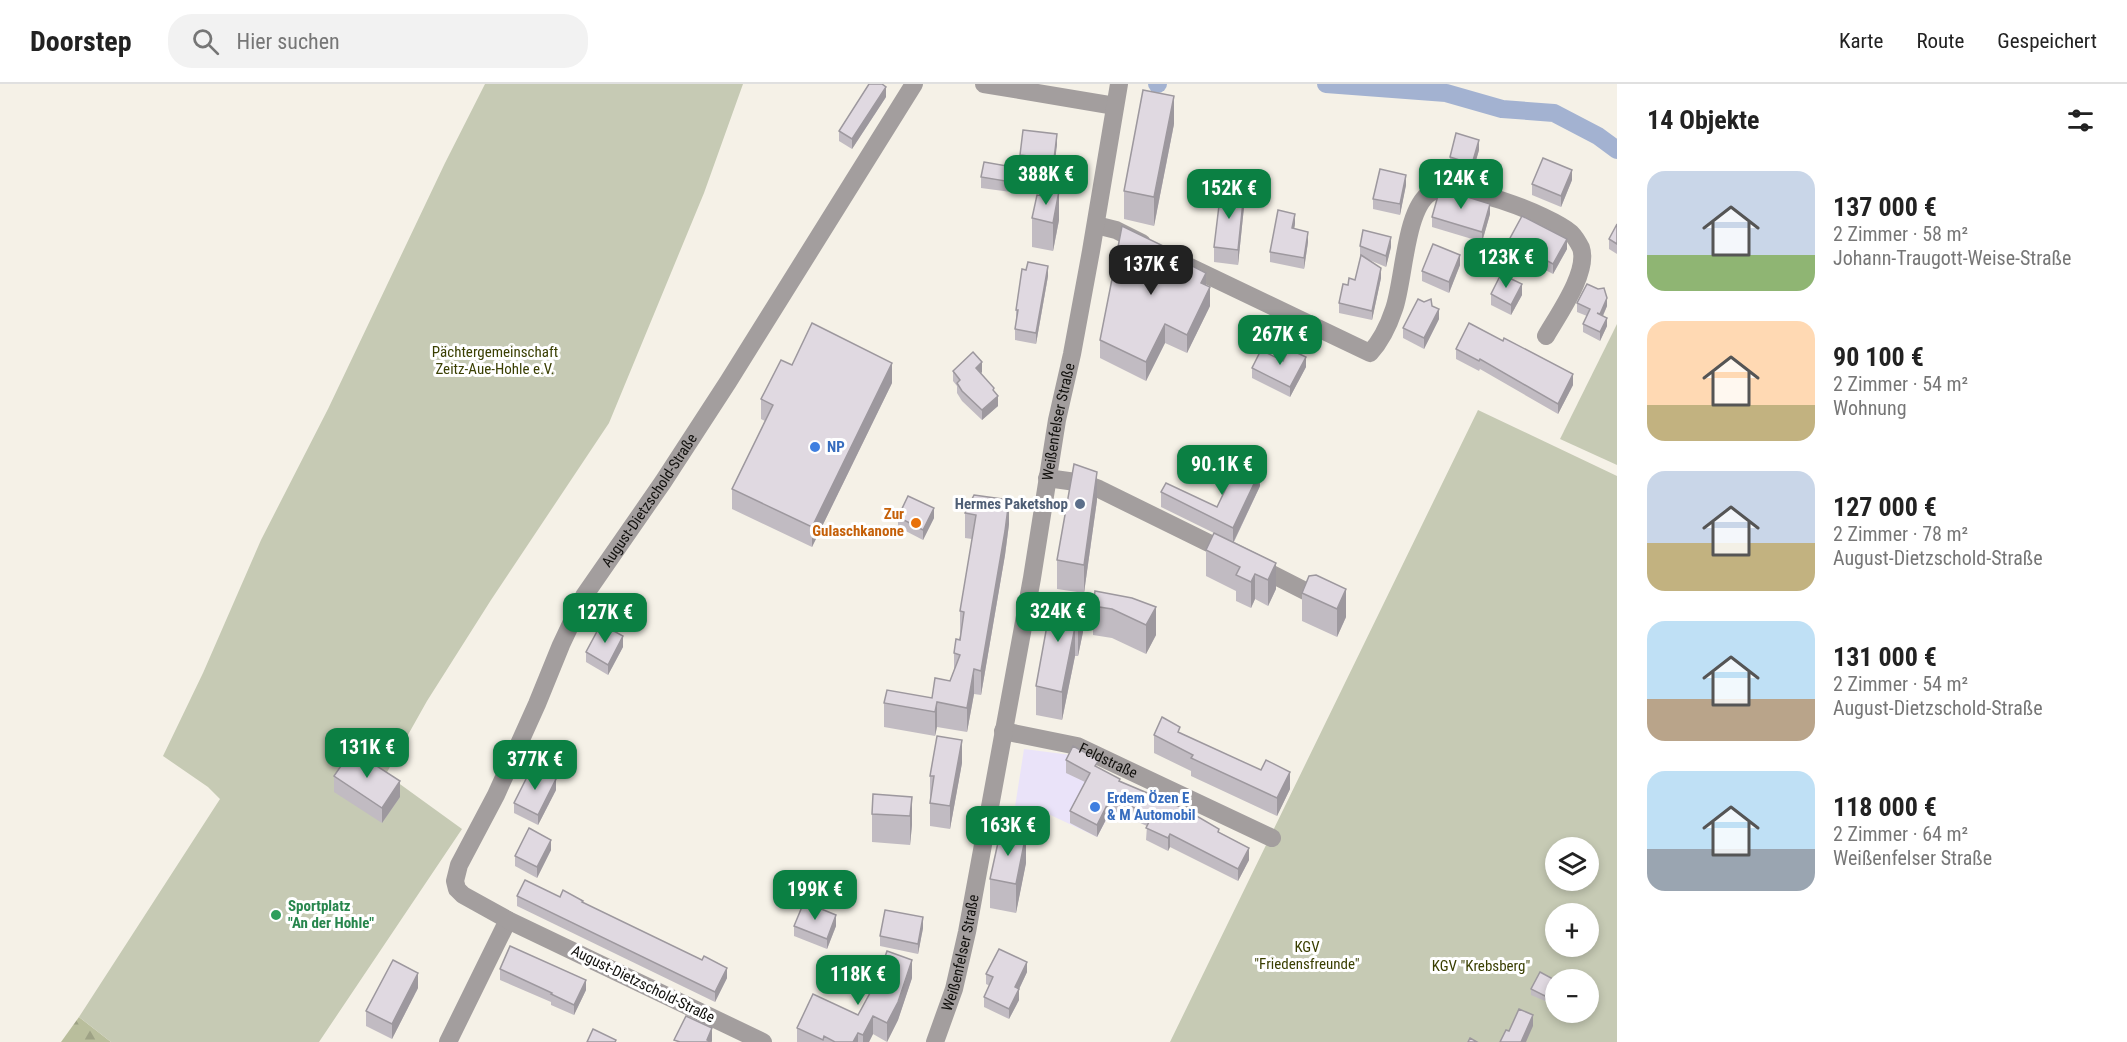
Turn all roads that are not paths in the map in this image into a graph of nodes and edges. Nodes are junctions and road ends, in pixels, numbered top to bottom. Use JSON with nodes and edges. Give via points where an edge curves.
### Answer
{"nodes":[{"id":1,"x":914,"y":84,"type":"edge"},
{"id":2,"x":984,"y":84,"type":"edge"},
{"id":3,"x":1119,"y":85,"type":"edge"},
{"id":4,"x":1115,"y":106,"type":"junction"},
{"id":5,"x":1096,"y":225,"type":"junction"},
{"id":6,"x":1155,"y":249,"type":"edge"},
{"id":7,"x":1175,"y":259,"type":"edge"},
{"id":8,"x":1546,"y":336,"type":"dead end"},
{"id":9,"x":1047,"y":478,"type":"junction"},
{"id":10,"x":1311,"y":594,"type":"edge"},
{"id":11,"x":1004,"y":731,"type":"junction"},
{"id":12,"x":1272,"y":838,"type":"dead end"},
{"id":13,"x":508,"y":920,"type":"junction"},
{"id":14,"x":448,"y":1042,"type":"edge"},
{"id":15,"x":763,"y":1042,"type":"edge"},
{"id":16,"x":935,"y":1042,"type":"edge"}],
"edges":[{"from":1,"to":13,"type":"street","name":"August-Dietzschold-Straße","via":[[741,363],[584,596],[496,795],[459,864],[455,881],[463,895]]},
{"from":2,"to":4,"type":"street"},
{"from":3,"to":4,"type":"street","name":"Weißenfelser Straße"},
{"from":4,"to":5,"type":"street","name":"Weißenfelser Straße"},
{"from":5,"to":6,"type":"street"},
{"from":5,"to":9,"type":"street","name":"Weißenfelser Straße"},
{"from":7,"to":8,"type":"street","via":[[1370,352],[1395,308],[1416,209],[1429,193],[1459,188],[1552,221],[1572,234],[1581,249],[1582,264],[1574,286]]},
{"from":9,"to":10,"type":"street","via":[[1099,489]]},
{"from":9,"to":11,"type":"street","name":"Weißenfelser Straße"},
{"from":11,"to":12,"type":"street","name":"Feldstraße","via":[[1077,746]]},
{"from":11,"to":16,"type":"street","name":"Weißenfelser Straße","via":[[959,969]]},
{"from":13,"to":14,"type":"street"},
{"from":13,"to":15,"type":"street","name":"August-Dietzschold-Straße"}]}
